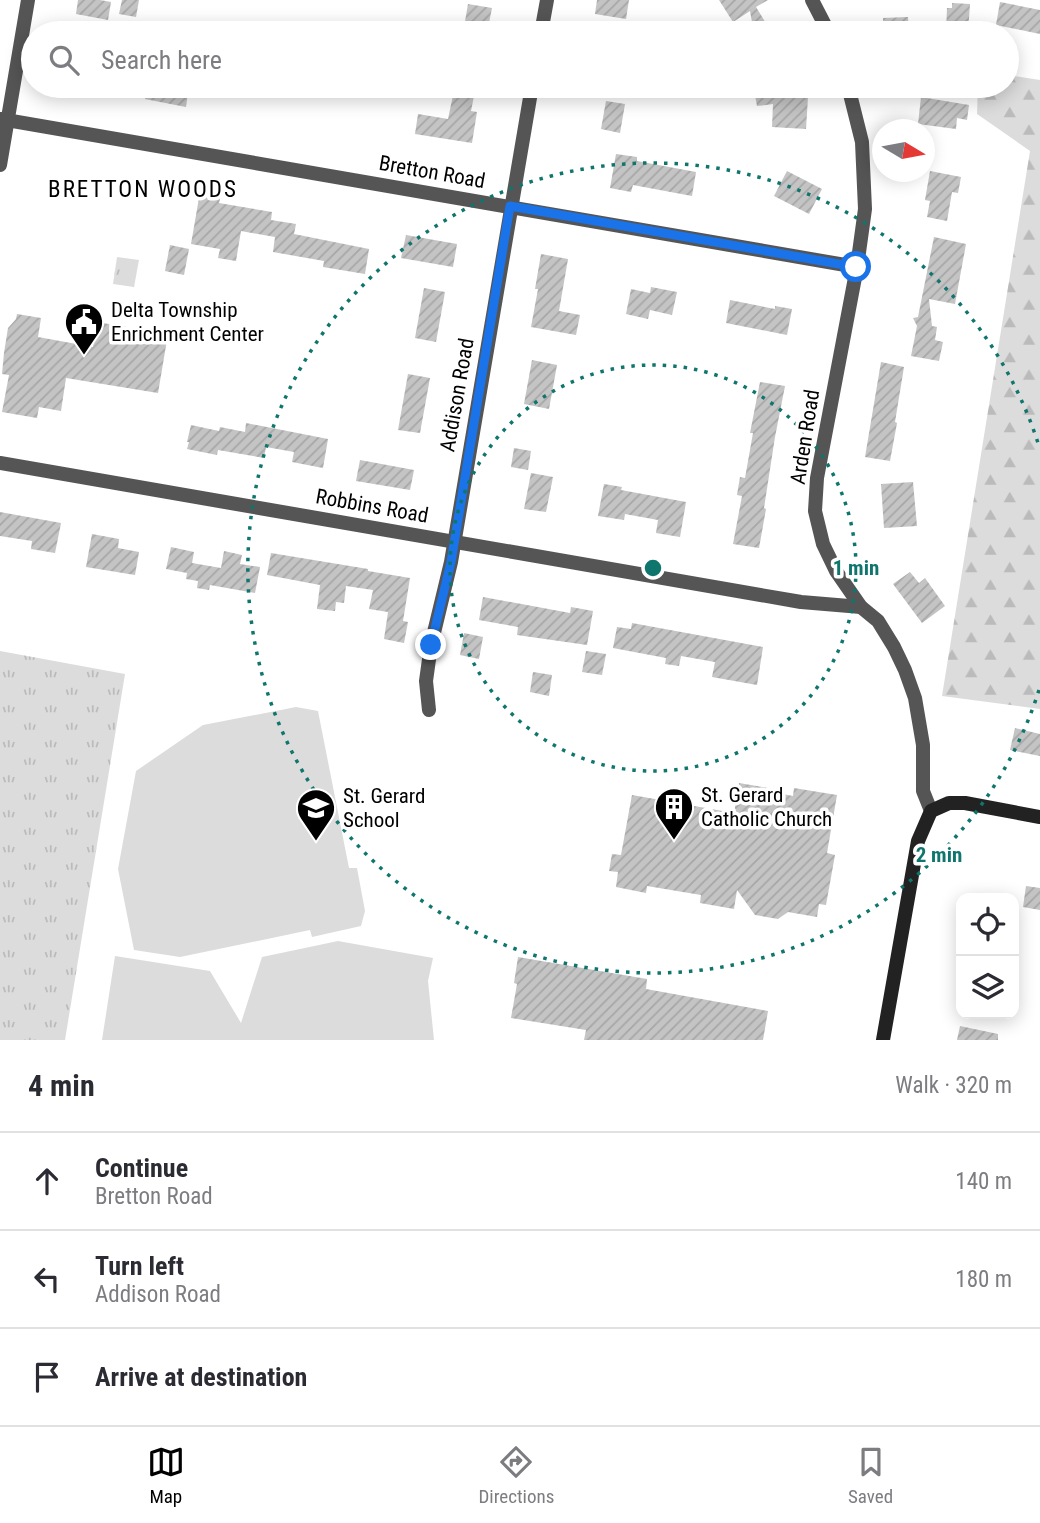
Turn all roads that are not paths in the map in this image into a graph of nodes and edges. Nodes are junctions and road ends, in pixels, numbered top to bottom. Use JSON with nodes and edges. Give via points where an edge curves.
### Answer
{"nodes":[{"id":1,"x":28,"y":0,"type":"edge"},
{"id":2,"x":547,"y":0,"type":"edge"},
{"id":3,"x":812,"y":0,"type":"edge"},
{"id":4,"x":24,"y":21,"type":"edge"},
{"id":5,"x":543,"y":21,"type":"edge"},
{"id":6,"x":823,"y":21,"type":"edge"},
{"id":7,"x":21,"y":35,"type":"edge"},
{"id":8,"x":529,"y":98,"type":"edge"},
{"id":9,"x":851,"y":98,"type":"edge"},
{"id":10,"x":4,"y":119,"type":"edge"},
{"id":11,"x":0,"y":166,"type":"edge"},
{"id":12,"x":510,"y":206,"type":"junction"},
{"id":13,"x":856,"y":267,"type":"junction"},
{"id":14,"x":0,"y":463,"type":"edge"},
{"id":15,"x":453,"y":542,"type":"junction"},
{"id":16,"x":861,"y":607,"type":"junction"},
{"id":17,"x":429,"y":710,"type":"dead end"},
{"id":18,"x":931,"y":811,"type":"junction"},
{"id":19,"x":1040,"y":817,"type":"edge"},
{"id":20,"x":883,"y":1040,"type":"edge"}],
"edges":[{"from":1,"to":4,"type":"street"},
{"from":2,"to":5,"type":"street"},
{"from":3,"to":6,"type":"street"},
{"from":7,"to":10,"type":"street"},
{"from":8,"to":12,"type":"street","name":"Addison Road"},
{"from":9,"to":13,"type":"street","name":"Arden Road","via":[[862,142],[865,209]]},
{"from":10,"to":11,"type":"street"},
{"from":10,"to":12,"type":"street","name":"Bretton Road"},
{"from":12,"to":13,"type":"street","name":"Bretton Road"},
{"from":12,"to":15,"type":"street","name":"Addison Road"},
{"from":13,"to":16,"type":"street","name":"Arden Road","via":[[815,511],[823,544]]},
{"from":14,"to":15,"type":"street","name":"Robbins Road"},
{"from":15,"to":16,"type":"street","name":"Robbins Road","via":[[801,602]]},
{"from":15,"to":17,"type":"street","name":"Addison Road","via":[[431,645],[426,681]]},
{"from":16,"to":18,"type":"street","name":"Arden Road","via":[[878,621],[894,647],[915,698],[923,745],[923,791]]},
{"from":18,"to":19,"type":"street","via":[[949,803],[965,803]]},
{"from":18,"to":20,"type":"street","via":[[918,841]]}]}
